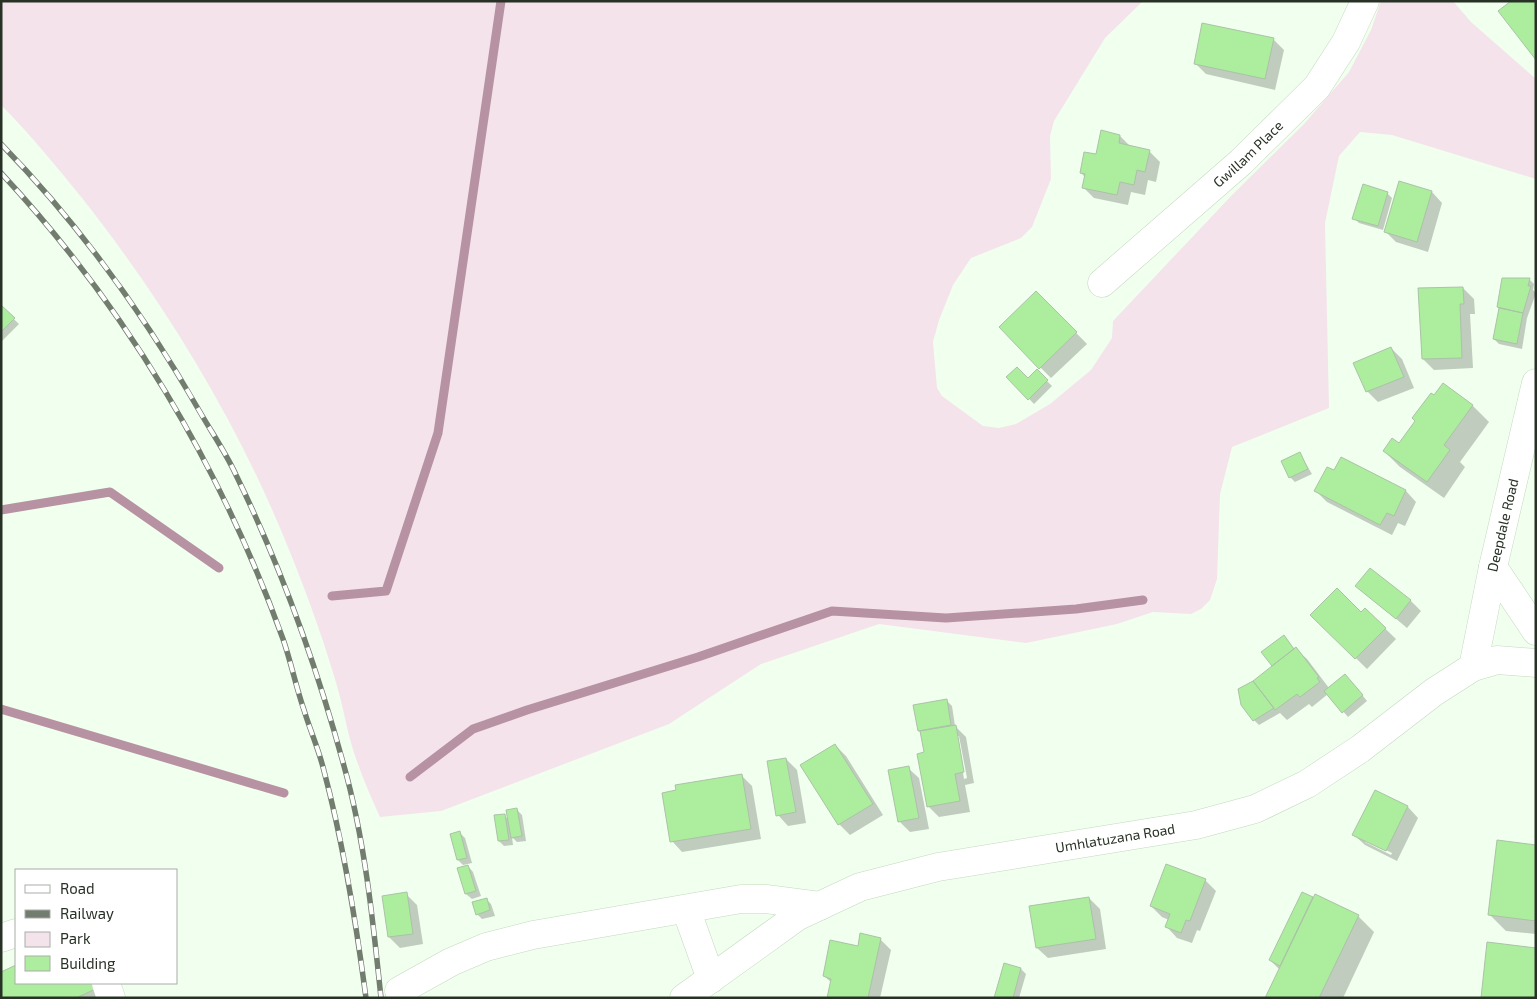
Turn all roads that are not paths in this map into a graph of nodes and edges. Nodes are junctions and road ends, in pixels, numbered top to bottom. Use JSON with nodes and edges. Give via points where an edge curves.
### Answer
{"nodes":[{"id":1,"x":1365,"y":1,"type":"edge"},
{"id":2,"x":1102,"y":283,"type":"dead end"},
{"id":3,"x":1536,"y":383,"type":"edge"},
{"id":4,"x":1493,"y":567,"type":"junction"},
{"id":5,"x":1536,"y":631,"type":"edge"},
{"id":6,"x":1536,"y":664,"type":"edge"},
{"id":7,"x":1473,"y":667,"type":"junction"},
{"id":8,"x":820,"y":906,"type":"junction"},
{"id":9,"x":686,"y":909,"type":"junction"},
{"id":10,"x":15,"y":932,"type":"edge"},
{"id":11,"x":1,"y":938,"type":"edge"},
{"id":12,"x":711,"y":979,"type":"junction"},
{"id":13,"x":106,"y":984,"type":"edge"},
{"id":14,"x":399,"y":991,"type":"dead end"},
{"id":15,"x":111,"y":998,"type":"edge"},
{"id":16,"x":684,"y":998,"type":"edge"}],
"edges":[{"from":1,"to":2,"type":"street","name":"Gwillam Place","via":[[1346,42],[1317,86],[1241,162]]},
{"from":3,"to":4,"type":"street","name":"Deepdale Road"},
{"from":4,"to":5,"type":"street"},
{"from":4,"to":7,"type":"street","name":"Deepdale Road"},
{"from":6,"to":7,"type":"street","name":"Umhlatuzana Road","via":[[1497,660]]},
{"from":7,"to":8,"type":"street","name":"Umhlatuzana Road","via":[[1307,784],[1255,809],[1196,825],[938,867],[860,888]]},
{"from":8,"to":9,"type":"street","via":[[750,899]]},
{"from":8,"to":12,"type":"street","name":"Umhlatuzana Road","via":[[798,916]]},
{"from":9,"to":12,"type":"street"},
{"from":9,"to":14,"type":"street","via":[[533,935],[486,947]]},
{"from":10,"to":11,"type":"street"},
{"from":12,"to":16,"type":"street","name":"Umhlatuzana Road"},
{"from":13,"to":15,"type":"street"}]}
